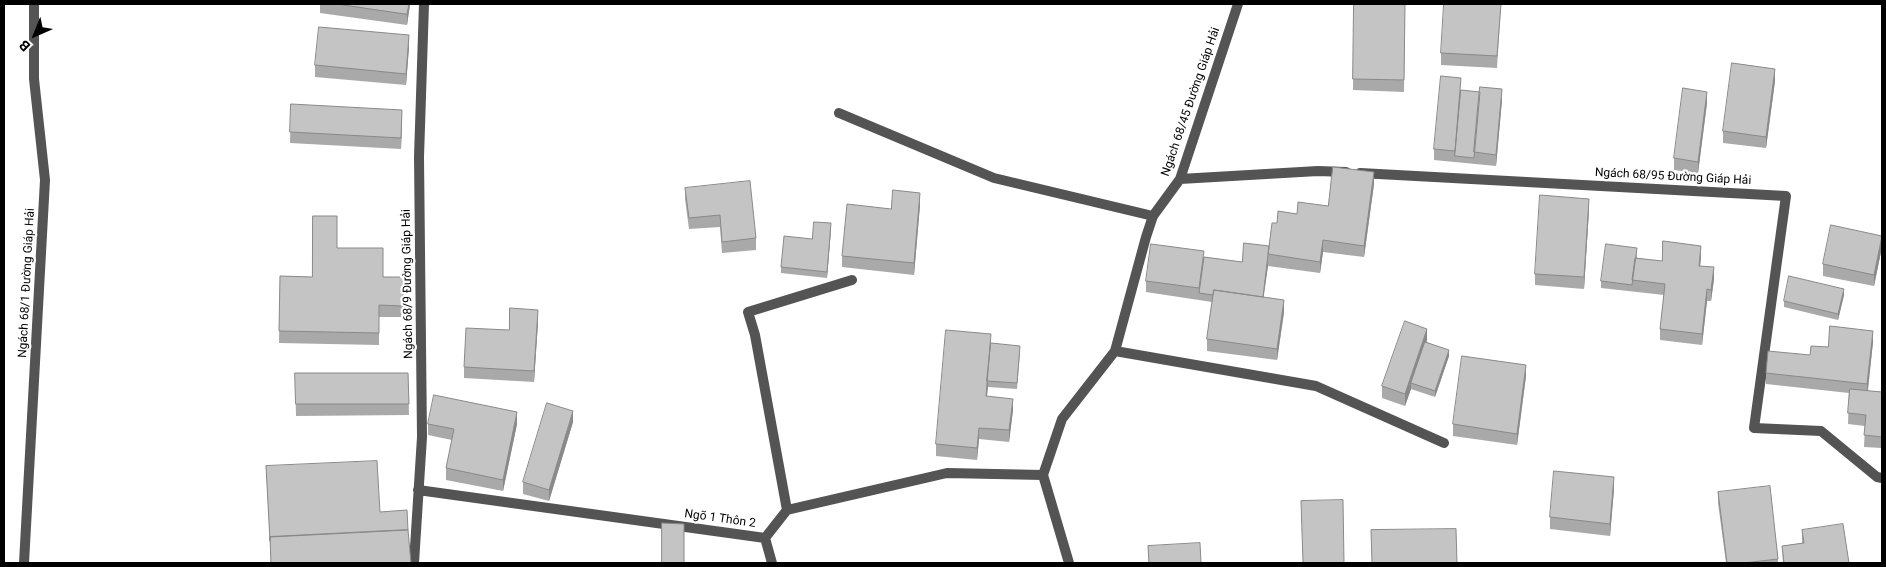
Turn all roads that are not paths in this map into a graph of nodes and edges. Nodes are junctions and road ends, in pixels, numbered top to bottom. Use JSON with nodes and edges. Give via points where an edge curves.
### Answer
{"nodes":[{"id":1,"x":34,"y":4,"type":"edge"},
{"id":2,"x":424,"y":4,"type":"edge"},
{"id":3,"x":1238,"y":4,"type":"edge"},
{"id":4,"x":838,"y":113,"type":"dead end"},
{"id":5,"x":1180,"y":179,"type":"junction"},
{"id":6,"x":1154,"y":216,"type":"junction"},
{"id":7,"x":852,"y":280,"type":"dead end"},
{"id":8,"x":1115,"y":351,"type":"junction"},
{"id":9,"x":1444,"y":443,"type":"dead end"},
{"id":10,"x":1043,"y":475,"type":"junction"},
{"id":11,"x":1882,"y":478,"type":"edge"},
{"id":12,"x":418,"y":490,"type":"junction"},
{"id":13,"x":787,"y":510,"type":"junction"},
{"id":14,"x":765,"y":538,"type":"junction"},
{"id":15,"x":24,"y":563,"type":"edge"},
{"id":16,"x":414,"y":563,"type":"edge"},
{"id":17,"x":772,"y":563,"type":"edge"},
{"id":18,"x":1069,"y":563,"type":"edge"}],
"edges":[{"from":1,"to":15,"type":"street","name":"Ngách 68/1 Đường Giáp Hải","via":[[34,79],[45,180]]},
{"from":2,"to":12,"type":"street","name":"Ngách 68/9 Đường Giáp Hải","via":[[419,157],[422,437]]},
{"from":3,"to":5,"type":"street","name":"Ngách 68/45 Đường Giáp Hải"},
{"from":4,"to":6,"type":"street","via":[[994,178]]},
{"from":5,"to":6,"type":"street","name":"Ngách 68/45 Đường Giáp Hải"},
{"from":5,"to":11,"type":"street","name":"Ngách 68/95 Đường Giáp Hải","via":[[1318,171],[1786,196],[1754,428],[1821,431]]},
{"from":6,"to":8,"type":"street","name":"Ngách 68/45 Đường Giáp Hải"},
{"from":7,"to":13,"type":"street","via":[[748,312]]},
{"from":8,"to":9,"type":"street","via":[[1316,386]]},
{"from":8,"to":10,"type":"street","name":"Ngách 68/45 Đường Giáp Hải","via":[[1062,419]]},
{"from":10,"to":13,"type":"street","via":[[947,473]]},
{"from":10,"to":18,"type":"street"},
{"from":12,"to":14,"type":"street","name":"Ngõ 1 Thôn 2"},
{"from":12,"to":16,"type":"street","name":"Ngách 68/9 Đường Giáp Hải"},
{"from":13,"to":14,"type":"street","name":"Ngõ 1 Thôn 2"},
{"from":14,"to":17,"type":"street"}]}
